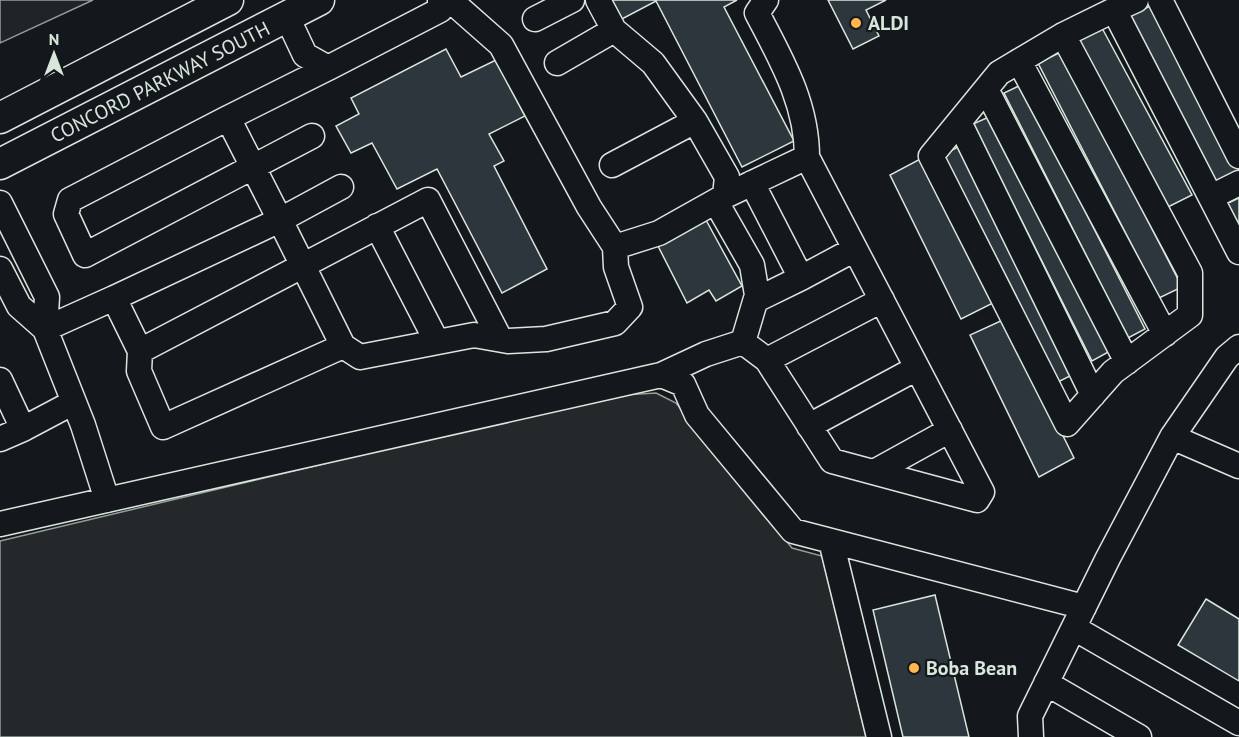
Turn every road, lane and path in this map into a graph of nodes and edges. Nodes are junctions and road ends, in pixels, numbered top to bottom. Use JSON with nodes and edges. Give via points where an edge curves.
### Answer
{"nodes":[{"id":1,"x":228,"y":0,"type":"edge"},
{"id":2,"x":319,"y":0,"type":"edge"},
{"id":3,"x":440,"y":0,"type":"edge"},
{"id":4,"x":450,"y":0,"type":"edge"},
{"id":5,"x":572,"y":0,"type":"edge"},
{"id":6,"x":598,"y":0,"type":"edge"},
{"id":7,"x":1136,"y":0,"type":"edge"},
{"id":8,"x":1160,"y":0,"type":"edge"},
{"id":9,"x":762,"y":7,"type":"edge"},
{"id":10,"x":1114,"y":10,"type":"junction"},
{"id":11,"x":287,"y":17,"type":"junction"},
{"id":12,"x":535,"y":19,"type":"dead end"},
{"id":13,"x":614,"y":30,"type":"junction"},
{"id":14,"x":1063,"y":35,"type":"junction"},
{"id":15,"x":1019,"y":61,"type":"junction"},
{"id":16,"x":556,"y":63,"type":"dead end"},
{"id":17,"x":328,"y":68,"type":"junction"},
{"id":18,"x":986,"y":89,"type":"junction"},
{"id":19,"x":0,"y":117,"type":"edge"},
{"id":20,"x":228,"y":117,"type":"junction"},
{"id":21,"x":695,"y":121,"type":"junction"},
{"id":22,"x":959,"y":122,"type":"junction"},
{"id":23,"x":312,"y":136,"type":"dead end"},
{"id":24,"x":1239,"y":156,"type":"edge"},
{"id":25,"x":807,"y":157,"type":"junction"},
{"id":26,"x":0,"y":164,"type":"edge"},
{"id":27,"x":612,"y":165,"type":"dead end"},
{"id":28,"x":253,"y":167,"type":"junction"},
{"id":29,"x":752,"y":183,"type":"junction"},
{"id":30,"x":1239,"y":183,"type":"edge"},
{"id":31,"x":341,"y":187,"type":"dead end"},
{"id":32,"x":1211,"y":197,"type":"junction"},
{"id":33,"x":720,"y":199,"type":"junction"},
{"id":34,"x":0,"y":203,"type":"edge"},
{"id":35,"x":280,"y":220,"type":"junction"},
{"id":36,"x":377,"y":226,"type":"junction"},
{"id":37,"x":615,"y":247,"type":"junction"},
{"id":38,"x":855,"y":249,"type":"junction"},
{"id":39,"x":1239,"y":252,"type":"edge"},
{"id":40,"x":303,"y":265,"type":"junction"},
{"id":41,"x":0,"y":269,"type":"edge"},
{"id":42,"x":801,"y":278,"type":"junction"},
{"id":43,"x":114,"y":298,"type":"junction"},
{"id":44,"x":756,"y":300,"type":"junction"},
{"id":45,"x":882,"y":300,"type":"junction"},
{"id":46,"x":45,"y":329,"type":"junction"},
{"id":47,"x":1165,"y":334,"type":"junction"},
{"id":48,"x":500,"y":339,"type":"junction"},
{"id":49,"x":437,"y":342,"type":"junction"},
{"id":50,"x":743,"y":342,"type":"junction"},
{"id":51,"x":342,"y":346,"type":"junction"},
{"id":52,"x":1239,"y":347,"type":"edge"},
{"id":53,"x":140,"y":351,"type":"junction"},
{"id":54,"x":766,"y":360,"type":"junction"},
{"id":55,"x":1127,"y":362,"type":"junction"},
{"id":56,"x":917,"y":368,"type":"junction"},
{"id":57,"x":661,"y":375,"type":"junction"},
{"id":58,"x":0,"y":380,"type":"edge"},
{"id":59,"x":1093,"y":395,"type":"junction"},
{"id":60,"x":74,"y":402,"type":"junction"},
{"id":61,"x":809,"y":426,"type":"junction"},
{"id":62,"x":23,"y":429,"type":"junction"},
{"id":63,"x":950,"y":430,"type":"junction"},
{"id":64,"x":1172,"y":437,"type":"junction"},
{"id":65,"x":0,"y":439,"type":"edge"},
{"id":66,"x":1239,"y":466,"type":"edge"},
{"id":67,"x":874,"y":472,"type":"junction"},
{"id":68,"x":107,"y":500,"type":"junction"},
{"id":69,"x":0,"y":524,"type":"edge"},
{"id":70,"x":831,"y":541,"type":"junction"},
{"id":71,"x":1079,"y":617,"type":"junction"},
{"id":72,"x":1046,"y":683,"type":"junction"},
{"id":73,"x":1239,"y":723,"type":"edge"},
{"id":74,"x":1030,"y":726,"type":"edge"},
{"id":75,"x":879,"y":737,"type":"edge"},
{"id":76,"x":1138,"y":737,"type":"edge"}],
"edges":[{"from":1,"to":19,"type":"main road","name":"CONCORD PARKWAY SOUTH"},
{"from":2,"to":11,"type":"main road","name":"CONCORD PARKWAY SOUTH"},
{"from":3,"to":17,"type":"street","via":[[440,10]]},
{"from":4,"to":37,"type":"street","via":[[501,45]]},
{"from":5,"to":12,"type":"street"},
{"from":6,"to":13,"type":"street"},
{"from":7,"to":10,"type":"street"},
{"from":8,"to":24,"type":"street"},
{"from":9,"to":25,"type":"street","via":[[793,82],[807,136]]},
{"from":10,"to":14,"type":"street"},
{"from":10,"to":32,"type":"street"},
{"from":11,"to":17,"type":"street","via":[[305,55]]},
{"from":11,"to":26,"type":"main road","name":"CONCORD PARKWAY SOUTH"},
{"from":13,"to":16,"type":"street"},
{"from":13,"to":21,"type":"street","via":[[653,63]]},
{"from":14,"to":15,"type":"street"},
{"from":14,"to":47,"type":"street","via":[[1190,273],[1190,315]]},
{"from":15,"to":18,"type":"street","via":[[999,73]]},
{"from":15,"to":47,"type":"street"},
{"from":17,"to":20,"type":"street"},
{"from":18,"to":22,"type":"street"},
{"from":18,"to":55,"type":"street"},
{"from":20,"to":28,"type":"street"},
{"from":20,"to":28,"type":"street","via":[[70,201],[66,214],[85,255]]},
{"from":21,"to":27,"type":"street"},
{"from":21,"to":33,"type":"street","via":[[727,177]]},
{"from":22,"to":59,"type":"street"},
{"from":22,"to":59,"type":"street","via":[[931,156],[1067,424]]},
{"from":23,"to":28,"type":"street"},
{"from":25,"to":29,"type":"street"},
{"from":25,"to":38,"type":"street"},
{"from":28,"to":35,"type":"street"},
{"from":29,"to":33,"type":"street"},
{"from":29,"to":42,"type":"street"},
{"from":30,"to":32,"type":"street"},
{"from":31,"to":35,"type":"street"},
{"from":32,"to":39,"type":"street"},
{"from":33,"to":37,"type":"street","via":[[659,232]]},
{"from":33,"to":44,"type":"street","via":[[752,265]]},
{"from":34,"to":46,"type":"street","via":[[47,297]]},
{"from":35,"to":40,"type":"street"},
{"from":35,"to":43,"type":"street"},
{"from":36,"to":40,"type":"street"},
{"from":36,"to":48,"type":"street","via":[[428,200]]},
{"from":36,"to":49,"type":"street"},
{"from":37,"to":48,"type":"street","via":[[616,267],[630,307],[615,323],[546,339]]},
{"from":38,"to":42,"type":"street"},
{"from":38,"to":45,"type":"street"},
{"from":40,"to":51,"type":"street"},
{"from":40,"to":53,"type":"street"},
{"from":41,"to":46,"type":"street","via":[[19,306]]},
{"from":42,"to":44,"type":"street"},
{"from":43,"to":46,"type":"street"},
{"from":43,"to":53,"type":"street"},
{"from":44,"to":50,"type":"street"},
{"from":45,"to":54,"type":"street"},
{"from":45,"to":56,"type":"street"},
{"from":46,"to":60,"type":"street"},
{"from":47,"to":55,"type":"street"},
{"from":48,"to":49,"type":"street","via":[[474,335]]},
{"from":49,"to":51,"type":"street","via":[[360,357]]},
{"from":50,"to":54,"type":"street"},
{"from":50,"to":57,"type":"street"},
{"from":51,"to":53,"type":"street","via":[[163,427],[139,371]]},
{"from":52,"to":64,"type":"street","via":[[1227,357]]},
{"from":54,"to":61,"type":"street"},
{"from":55,"to":59,"type":"street"},
{"from":56,"to":61,"type":"street"},
{"from":56,"to":63,"type":"street"},
{"from":57,"to":68,"type":"street"},
{"from":57,"to":70,"type":"street","via":[[682,384],[697,415],[793,531]]},
{"from":58,"to":62,"type":"street"},
{"from":60,"to":62,"type":"street"},
{"from":60,"to":68,"type":"street"},
{"from":61,"to":67,"type":"street","via":[[832,461]]},
{"from":62,"to":65,"type":"street"},
{"from":63,"to":67,"type":"street"},
{"from":63,"to":67,"type":"street","via":[[982,492],[977,500]]},
{"from":64,"to":66,"type":"street"},
{"from":64,"to":71,"type":"street"},
{"from":68,"to":69,"type":"street"},
{"from":70,"to":71,"type":"street"},
{"from":70,"to":75,"type":"street"},
{"from":71,"to":72,"type":"street"},
{"from":71,"to":73,"type":"street"},
{"from":72,"to":74,"type":"street"},
{"from":72,"to":76,"type":"street"}]}
